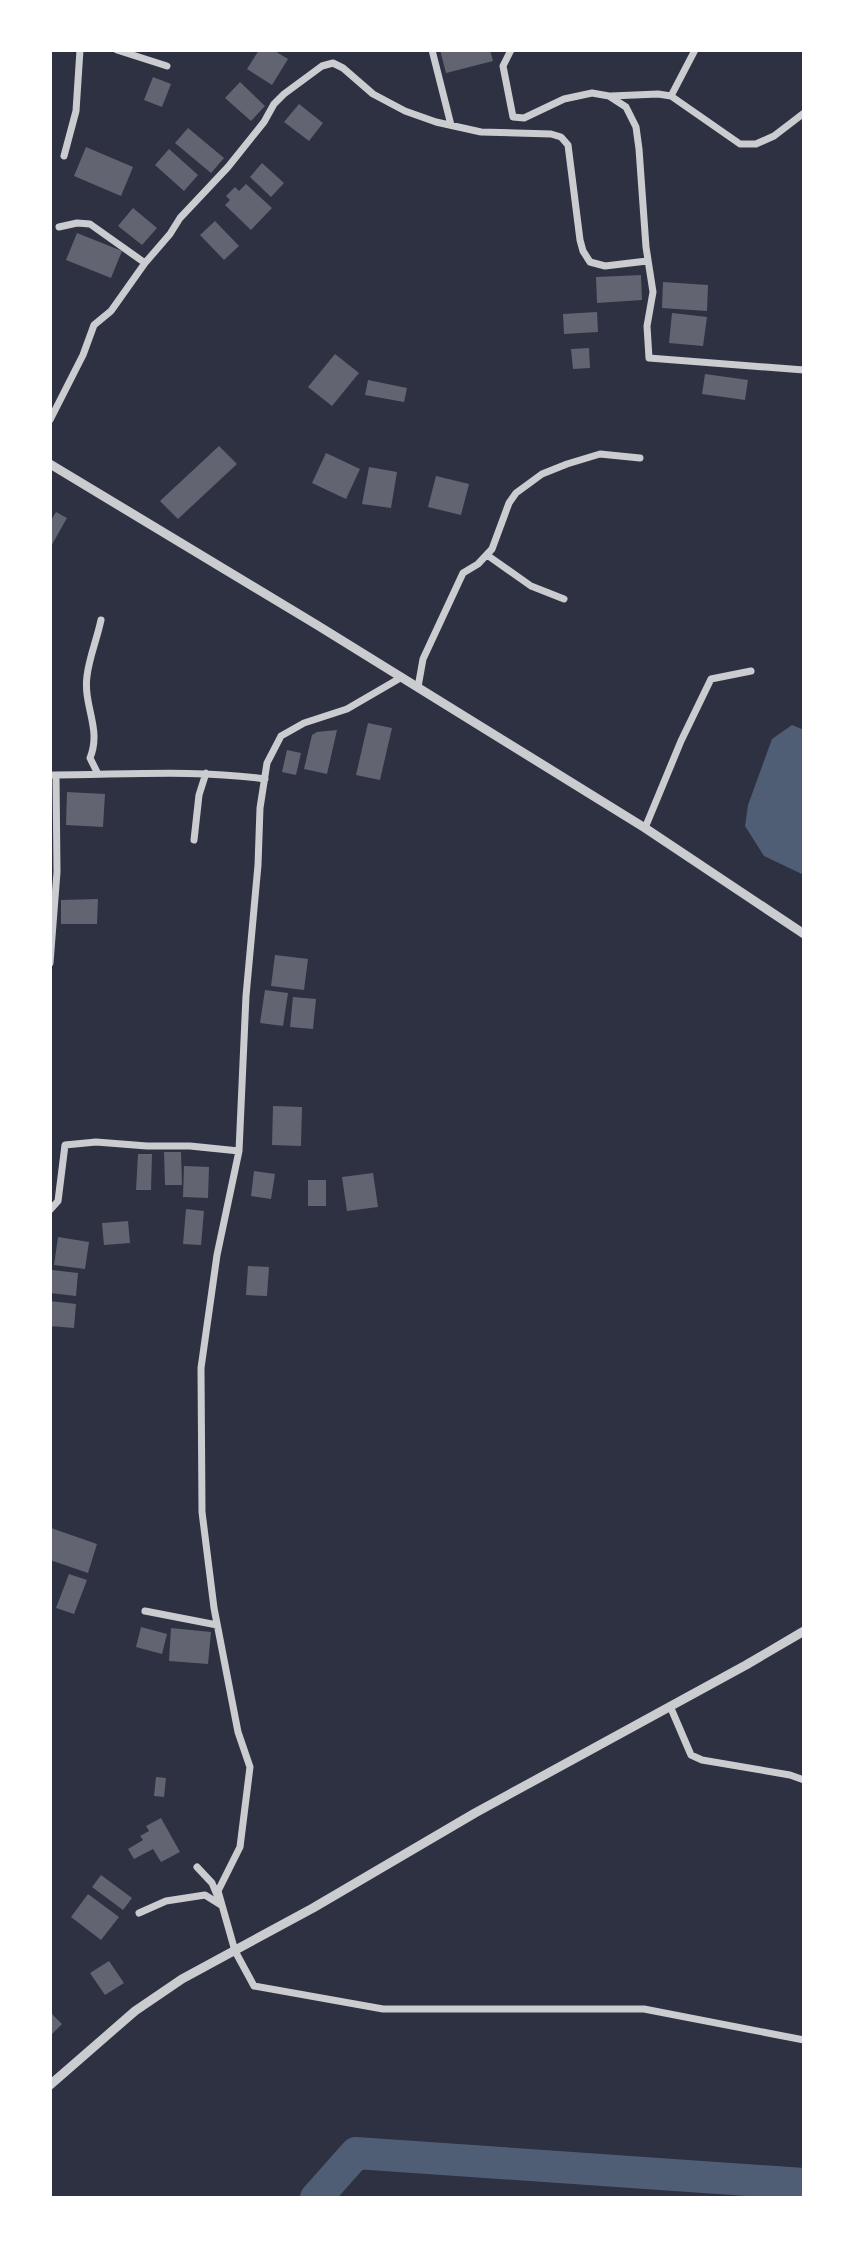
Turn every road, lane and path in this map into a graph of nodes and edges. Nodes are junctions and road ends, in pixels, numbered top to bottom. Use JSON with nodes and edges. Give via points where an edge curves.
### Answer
{"nodes":[{"id":1,"x":80,"y":50,"type":"edge"},
{"id":2,"x":117,"y":50,"type":"edge"},
{"id":3,"x":432,"y":50,"type":"edge"},
{"id":4,"x":511,"y":50,"type":"edge"},
{"id":5,"x":695,"y":50,"type":"edge"},
{"id":6,"x":167,"y":66,"type":"dead end"},
{"id":7,"x":609,"y":96,"type":"junction"},
{"id":8,"x":671,"y":96,"type":"junction"},
{"id":9,"x":804,"y":113,"type":"edge"},
{"id":10,"x":451,"y":125,"type":"junction"},
{"id":11,"x":64,"y":156,"type":"dead end"},
{"id":12,"x":59,"y":227,"type":"dead end"},
{"id":13,"x":647,"y":261,"type":"junction"},
{"id":14,"x":145,"y":263,"type":"junction"},
{"id":15,"x":804,"y":370,"type":"edge"},
{"id":16,"x":50,"y":420,"type":"edge"},
{"id":17,"x":640,"y":458,"type":"dead end"},
{"id":18,"x":50,"y":464,"type":"edge"},
{"id":19,"x":487,"y":555,"type":"junction"},
{"id":20,"x":564,"y":599,"type":"dead end"},
{"id":21,"x":101,"y":620,"type":"dead end"},
{"id":22,"x":751,"y":671,"type":"dead end"},
{"id":23,"x":402,"y":677,"type":"junction"},
{"id":24,"x":418,"y":687,"type":"junction"},
{"id":25,"x":206,"y":773,"type":"junction"},
{"id":26,"x":98,"y":774,"type":"junction"},
{"id":27,"x":53,"y":775,"type":"edge"},
{"id":28,"x":265,"y":779,"type":"junction"},
{"id":29,"x":645,"y":828,"type":"junction"},
{"id":30,"x":194,"y":840,"type":"dead end"},
{"id":31,"x":804,"y":934,"type":"edge"},
{"id":32,"x":50,"y":963,"type":"edge"},
{"id":33,"x":239,"y":1151,"type":"junction"},
{"id":34,"x":50,"y":1210,"type":"edge"},
{"id":35,"x":145,"y":1611,"type":"dead end"},
{"id":36,"x":217,"y":1625,"type":"junction"},
{"id":37,"x":804,"y":1631,"type":"edge"},
{"id":38,"x":670,"y":1706,"type":"junction"},
{"id":39,"x":804,"y":1780,"type":"edge"},
{"id":40,"x":197,"y":1867,"type":"dead end"},
{"id":41,"x":221,"y":1905,"type":"junction"},
{"id":42,"x":139,"y":1913,"type":"dead end"},
{"id":43,"x":235,"y":1951,"type":"junction"},
{"id":44,"x":804,"y":2040,"type":"edge"},
{"id":45,"x":50,"y":2085,"type":"edge"}],
"edges":[{"from":1,"to":11,"type":"street","via":[[76,111]]},
{"from":2,"to":6,"type":"street"},
{"from":3,"to":10,"type":"street"},
{"from":4,"to":7,"type":"street","via":[[503,66],[513,117],[524,118],[564,99],[592,93]]},
{"from":5,"to":8,"type":"street"},
{"from":7,"to":8,"type":"street"},
{"from":7,"to":13,"type":"street","via":[[626,107],[636,127]]},
{"from":8,"to":9,"type":"street","via":[[740,144],[774,136]]},
{"from":10,"to":13,"type":"street","via":[[561,137],[568,145],[580,240],[590,262],[605,266]]},
{"from":10,"to":14,"type":"street","via":[[405,111],[333,63],[322,66],[274,104]]},
{"from":12,"to":14,"type":"street","via":[[90,224]]},
{"from":13,"to":15,"type":"street","via":[[653,292],[649,358]]},
{"from":14,"to":16,"type":"street","via":[[111,311],[94,325]]},
{"from":17,"to":19,"type":"street","via":[[600,454],[542,474],[509,503]]},
{"from":18,"to":23,"type":"street"},
{"from":19,"to":20,"type":"street","via":[[531,586]]},
{"from":19,"to":24,"type":"street","via":[[463,573],[423,659]]},
{"from":21,"to":26,"type":"street","via":[[86,678],[96,743],[90,758]]},
{"from":22,"to":29,"type":"street","via":[[711,679]]},
{"from":23,"to":24,"type":"street"},
{"from":23,"to":28,"type":"street","via":[[347,709],[281,736]]},
{"from":24,"to":29,"type":"street"},
{"from":25,"to":26,"type":"street"},
{"from":25,"to":28,"type":"street"},
{"from":25,"to":30,"type":"street"},
{"from":26,"to":27,"type":"street"},
{"from":27,"to":32,"type":"street","via":[[57,872]]},
{"from":28,"to":33,"type":"street"},
{"from":29,"to":31,"type":"street"},
{"from":33,"to":34,"type":"street","via":[[96,1142],[65,1145],[58,1201]]},
{"from":33,"to":36,"type":"street","via":[[201,1368],[202,1512]]},
{"from":35,"to":36,"type":"street"},
{"from":36,"to":41,"type":"street","via":[[250,1767],[240,1847],[218,1891]]},
{"from":37,"to":38,"type":"street"},
{"from":38,"to":39,"type":"street","via":[[691,1755]]},
{"from":38,"to":43,"type":"street"},
{"from":40,"to":41,"type":"street","via":[[212,1883]]},
{"from":41,"to":42,"type":"street","via":[[205,1895],[194,1896]]},
{"from":41,"to":43,"type":"street"},
{"from":43,"to":44,"type":"street","via":[[254,1986],[383,2009],[644,2009]]},
{"from":43,"to":45,"type":"street","via":[[135,2011]]}]}
